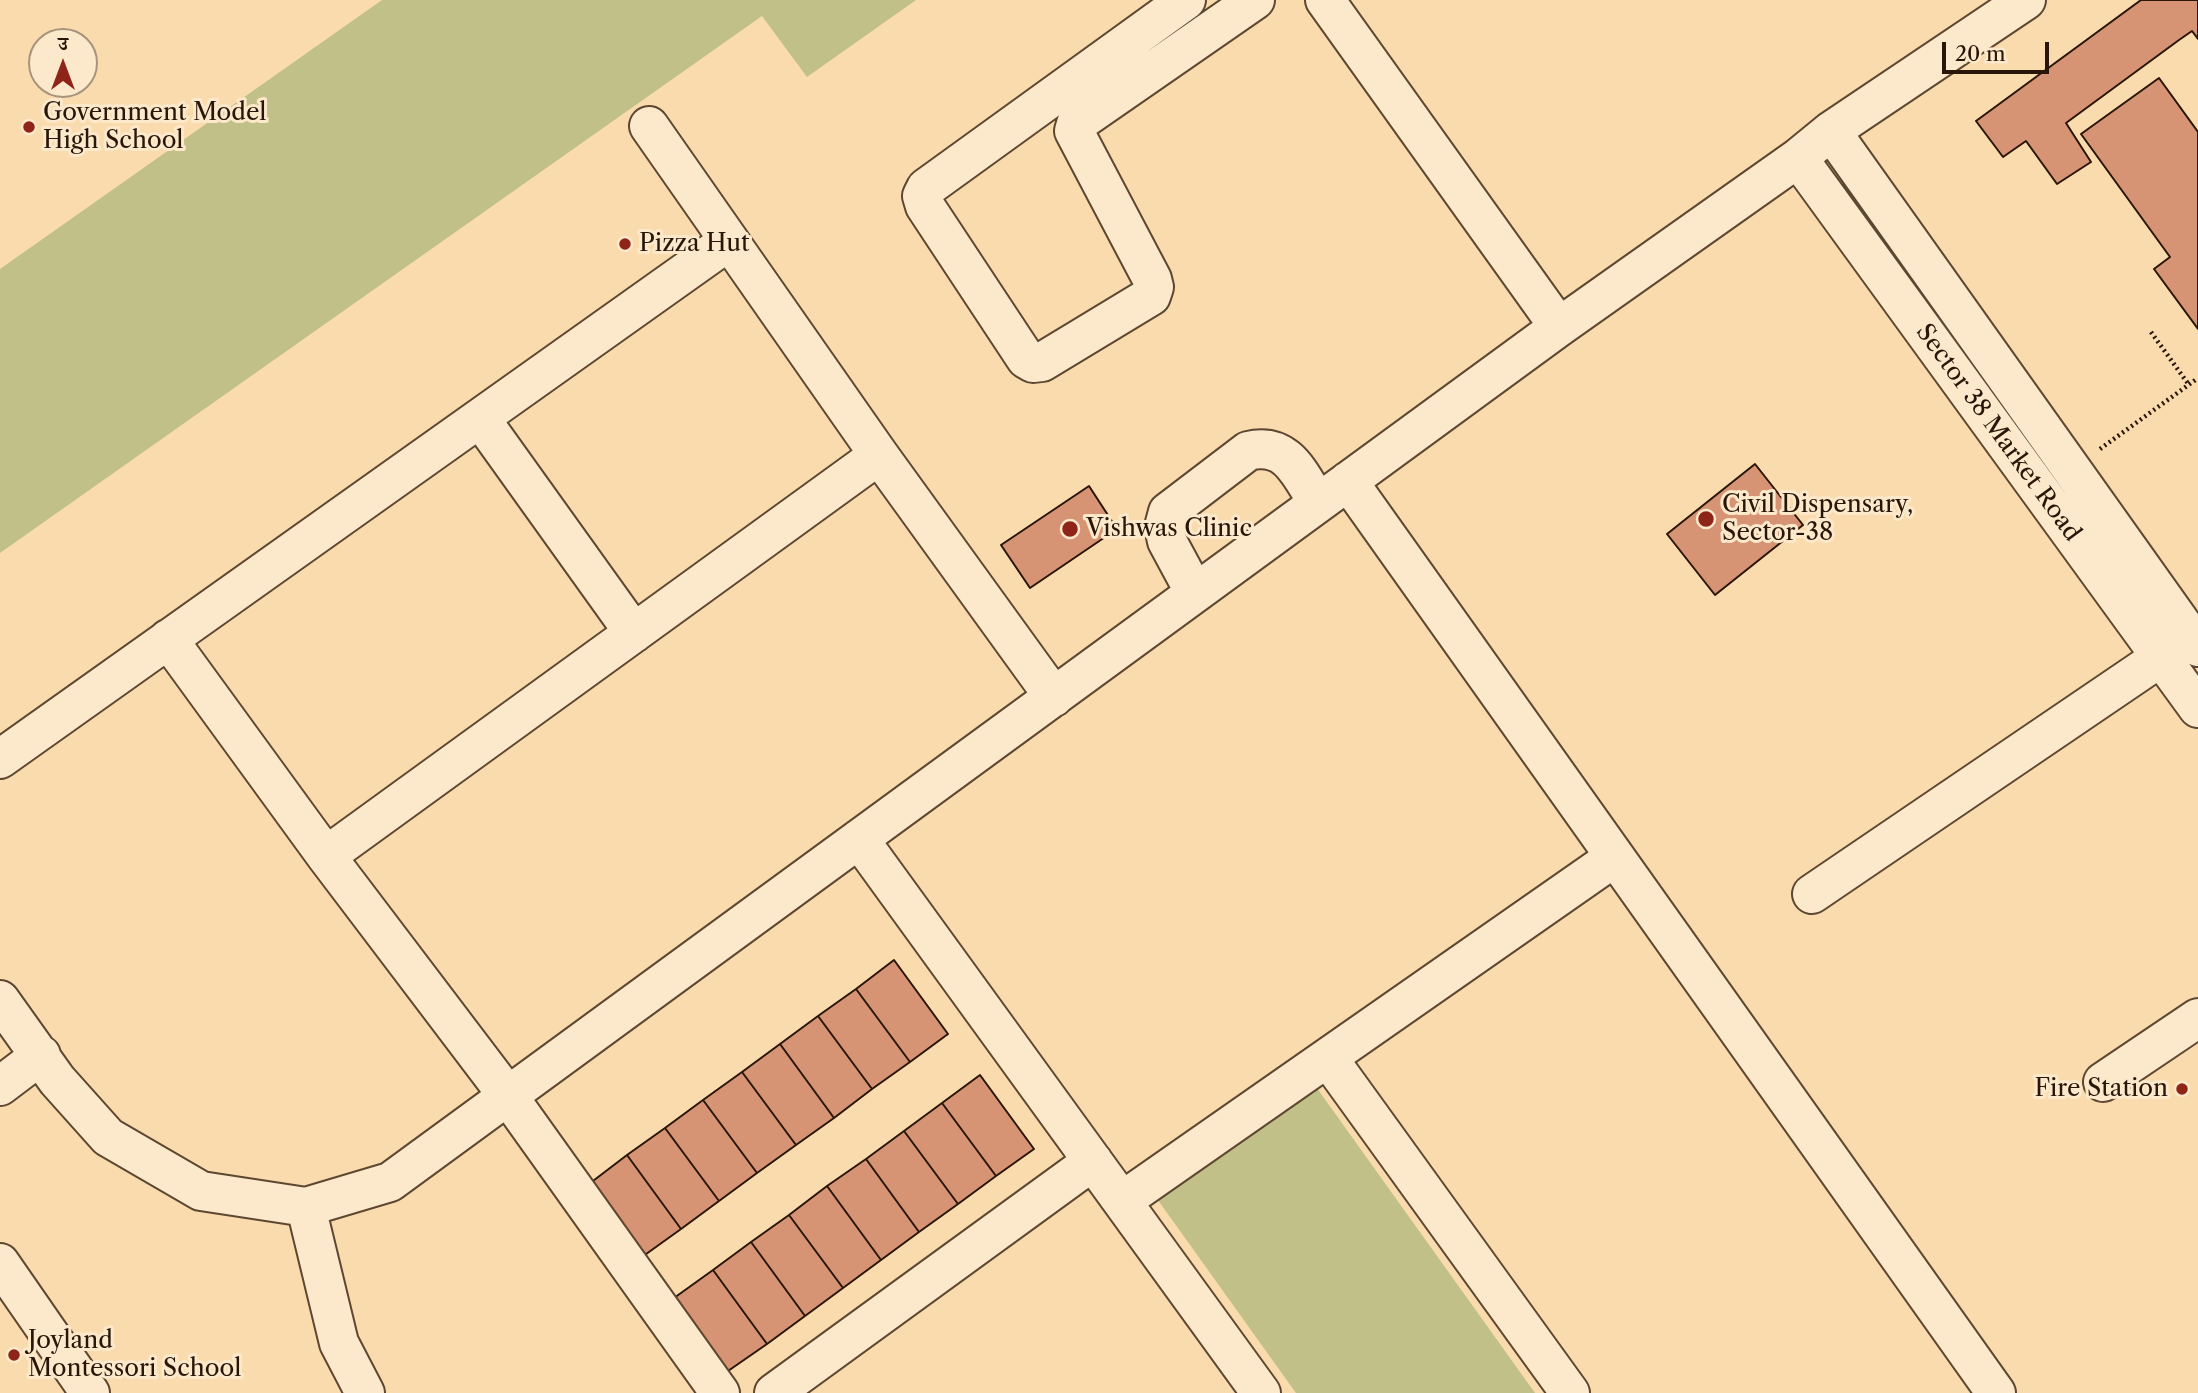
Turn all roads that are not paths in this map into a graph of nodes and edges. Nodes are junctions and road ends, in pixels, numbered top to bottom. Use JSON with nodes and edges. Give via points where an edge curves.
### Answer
{"nodes":[{"id":1,"x":1186,"y":0,"type":"edge"},
{"id":2,"x":1255,"y":0,"type":"edge"},
{"id":3,"x":1325,"y":0,"type":"edge"},
{"id":4,"x":2026,"y":0,"type":"edge"},
{"id":5,"x":649,"y":126,"type":"dead end"},
{"id":6,"x":1831,"y":131,"type":"junction"},
{"id":7,"x":1798,"y":159,"type":"junction"},
{"id":8,"x":729,"y":241,"type":"junction"},
{"id":9,"x":1559,"y":327,"type":"junction"},
{"id":10,"x":480,"y":418,"type":"junction"},
{"id":11,"x":879,"y":455,"type":"junction"},
{"id":12,"x":1348,"y":481,"type":"junction"},
{"id":13,"x":1318,"y":503,"type":"junction"},
{"id":14,"x":1195,"y":593,"type":"junction"},
{"id":15,"x":634,"y":633,"type":"junction"},
{"id":16,"x":169,"y":639,"type":"junction"},
{"id":17,"x":2198,"y":647,"type":"edge"},
{"id":18,"x":2161,"y":657,"type":"junction"},
{"id":19,"x":1054,"y":697,"type":"junction"},
{"id":20,"x":2198,"y":708,"type":"edge"},
{"id":21,"x":0,"y":759,"type":"edge"},
{"id":22,"x":859,"y":839,"type":"junction"},
{"id":23,"x":326,"y":856,"type":"junction"},
{"id":24,"x":1615,"y":857,"type":"junction"},
{"id":25,"x":1812,"y":894,"type":"dead end"},
{"id":26,"x":0,"y":1000,"type":"edge"},
{"id":27,"x":2198,"y":1018,"type":"edge"},
{"id":28,"x":41,"y":1055,"type":"junction"},
{"id":29,"x":1328,"y":1058,"type":"junction"},
{"id":30,"x":2102,"y":1082,"type":"dead end"},
{"id":31,"x":0,"y":1086,"type":"edge"},
{"id":32,"x":508,"y":1096,"type":"junction"},
{"id":33,"x":1093,"y":1161,"type":"junction"},
{"id":34,"x":1122,"y":1201,"type":"junction"},
{"id":35,"x":306,"y":1207,"type":"junction"},
{"id":36,"x":0,"y":1264,"type":"edge"},
{"id":37,"x":1242,"y":1386,"type":"edge"},
{"id":38,"x":90,"y":1393,"type":"edge"},
{"id":39,"x":365,"y":1393,"type":"edge"},
{"id":40,"x":720,"y":1393,"type":"edge"},
{"id":41,"x":774,"y":1393,"type":"edge"},
{"id":42,"x":1570,"y":1393,"type":"edge"},
{"id":43,"x":1996,"y":1393,"type":"edge"}],
"edges":[{"from":1,"to":2,"type":"street","via":[[926,188],[922,196],[1026,359],[1033,363],[1042,362],[1151,296],[1154,287],[1074,131],[1076,124]]},
{"from":3,"to":9,"type":"street"},
{"from":4,"to":6,"type":"street"},
{"from":5,"to":8,"type":"street"},
{"from":6,"to":7,"type":"street"},
{"from":6,"to":17,"type":"street","name":"Sector 38 Market Road"},
{"from":7,"to":9,"type":"street"},
{"from":7,"to":18,"type":"street","name":"Sector 38 Market Road"},
{"from":8,"to":10,"type":"street"},
{"from":8,"to":11,"type":"street"},
{"from":9,"to":12,"type":"street"},
{"from":10,"to":15,"type":"street"},
{"from":10,"to":16,"type":"street"},
{"from":11,"to":15,"type":"street"},
{"from":11,"to":19,"type":"street"},
{"from":12,"to":13,"type":"street"},
{"from":12,"to":24,"type":"street"},
{"from":13,"to":14,"type":"street"},
{"from":13,"to":14,"type":"street","via":[[1292,462],[1280,452],[1248,451],[1168,512],[1167,541]]},
{"from":14,"to":19,"type":"street"},
{"from":15,"to":23,"type":"street"},
{"from":16,"to":21,"type":"street"},
{"from":16,"to":23,"type":"street"},
{"from":18,"to":20,"type":"street","name":"Sector 38 Market Road"},
{"from":18,"to":25,"type":"street"},
{"from":19,"to":22,"type":"street"},
{"from":22,"to":32,"type":"street"},
{"from":22,"to":33,"type":"street"},
{"from":23,"to":32,"type":"street"},
{"from":24,"to":29,"type":"street"},
{"from":24,"to":43,"type":"street"},
{"from":26,"to":28,"type":"street"},
{"from":27,"to":30,"type":"street"},
{"from":28,"to":31,"type":"street"},
{"from":28,"to":35,"type":"street","via":[[108,1137],[166,1171],[201,1191]]},
{"from":29,"to":34,"type":"street"},
{"from":29,"to":42,"type":"street"},
{"from":32,"to":35,"type":"street","via":[[390,1182]]},
{"from":32,"to":40,"type":"street"},
{"from":33,"to":34,"type":"street"},
{"from":33,"to":41,"type":"street"},
{"from":34,"to":37,"type":"street"},
{"from":35,"to":39,"type":"street","via":[[339,1343]]},
{"from":36,"to":38,"type":"street"}]}
